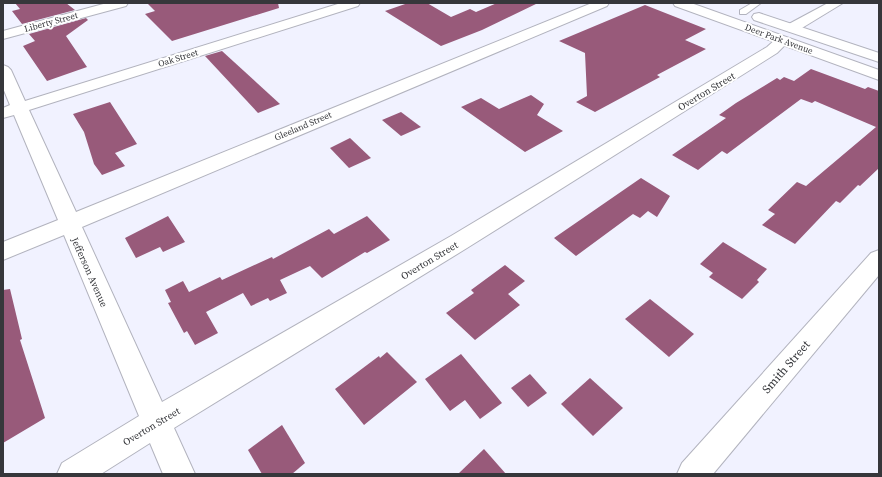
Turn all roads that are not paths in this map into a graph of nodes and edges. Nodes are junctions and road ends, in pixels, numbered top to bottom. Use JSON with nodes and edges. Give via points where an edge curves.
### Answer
{"nodes":[{"id":1,"x":122,"y":3,"type":"edge"},
{"id":2,"x":354,"y":3,"type":"edge"},
{"id":3,"x":603,"y":3,"type":"edge"},
{"id":4,"x":679,"y":3,"type":"edge"},
{"id":5,"x":717,"y":3,"type":"edge"},
{"id":6,"x":757,"y":3,"type":"edge"},
{"id":7,"x":838,"y":3,"type":"edge"},
{"id":8,"x":743,"y":12,"type":"junction"},
{"id":9,"x":787,"y":34,"type":"junction"},
{"id":10,"x":3,"y":35,"type":"edge"},
{"id":11,"x":879,"y":58,"type":"edge"},
{"id":12,"x":3,"y":70,"type":"edge"},
{"id":13,"x":879,"y":75,"type":"edge"},
{"id":14,"x":11,"y":110,"type":"edge"},
{"id":15,"x":69,"y":224,"type":"junction"},
{"id":16,"x":3,"y":251,"type":"edge"},
{"id":17,"x":879,"y":259,"type":"edge"},
{"id":18,"x":156,"y":422,"type":"junction"},
{"id":19,"x":73,"y":474,"type":"edge"},
{"id":20,"x":179,"y":474,"type":"edge"},
{"id":21,"x":693,"y":474,"type":"edge"}],
"edges":[{"from":1,"to":10,"type":"street","name":"Liberty Street"},
{"from":2,"to":14,"type":"street","name":"Oak Street"},
{"from":3,"to":15,"type":"street","name":"Gleeland Street"},
{"from":4,"to":9,"type":"street","name":"Deer Park Avenue"},
{"from":5,"to":8,"type":"street","name":"Deer Park Avenue"},
{"from":6,"to":8,"type":"lane"},
{"from":7,"to":9,"type":"street","name":"Overton Street"},
{"from":8,"to":9,"type":"street","name":"Deer Park Avenue"},
{"from":9,"to":11,"type":"street","name":"Deer Park Avenue"},
{"from":9,"to":13,"type":"street","name":"Deer Park Avenue"},
{"from":9,"to":18,"type":"street","name":"Overton Street","via":[[772,50],[466,238]]},
{"from":12,"to":14,"type":"street","name":"Jefferson Avenue"},
{"from":14,"to":15,"type":"street","name":"Jefferson Avenue"},
{"from":15,"to":16,"type":"street","name":"Gleeland Street"},
{"from":15,"to":18,"type":"street","name":"Jefferson Avenue"},
{"from":17,"to":21,"type":"street","name":"Smith Street"},
{"from":18,"to":19,"type":"street","name":"Overton Street"},
{"from":18,"to":20,"type":"street","name":"Jefferson Avenue"}]}
